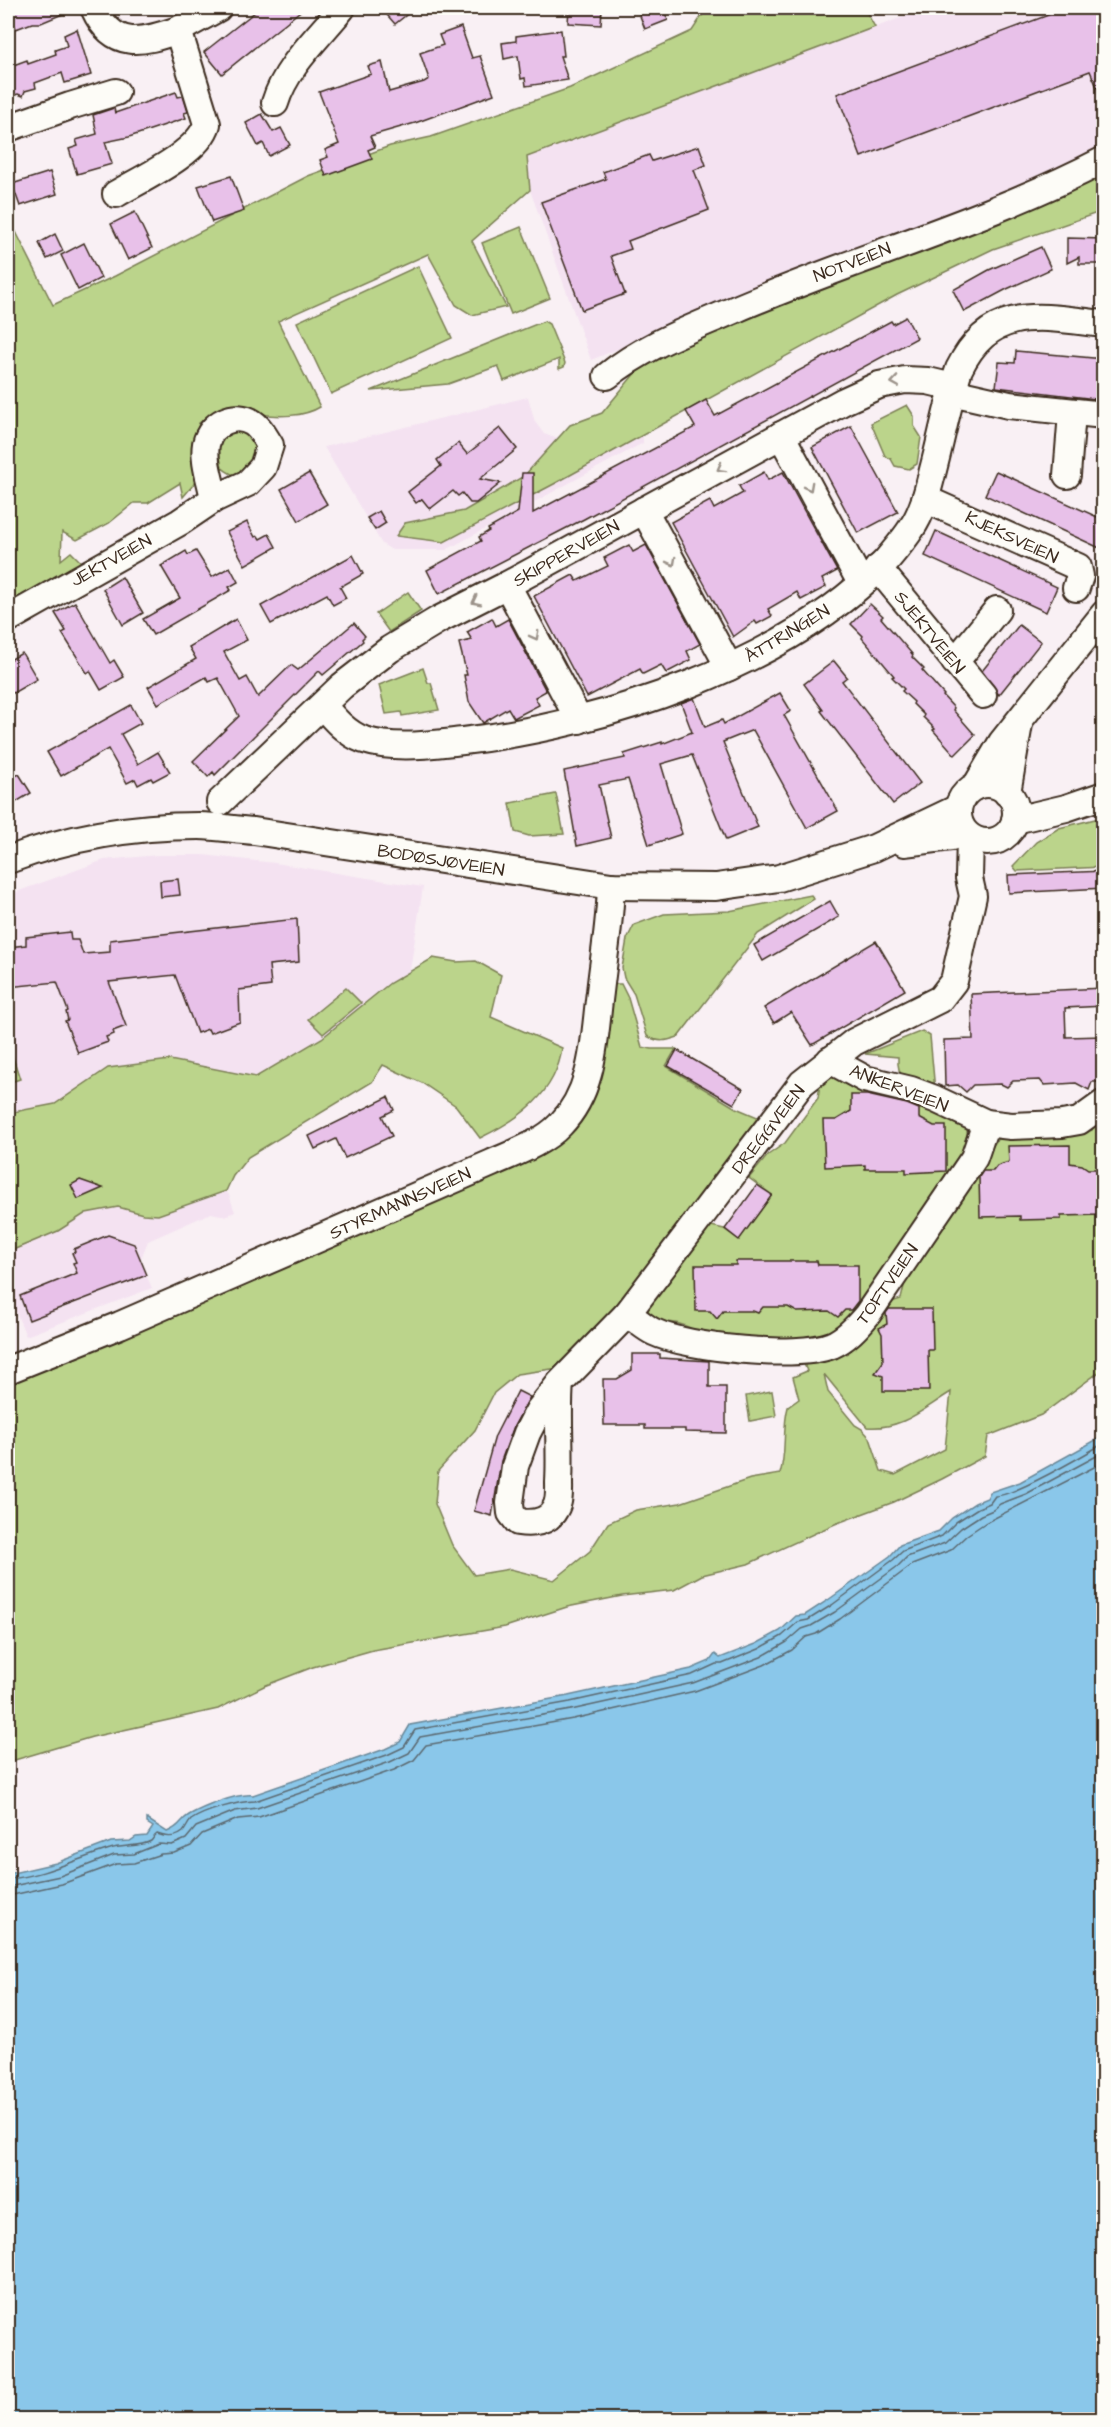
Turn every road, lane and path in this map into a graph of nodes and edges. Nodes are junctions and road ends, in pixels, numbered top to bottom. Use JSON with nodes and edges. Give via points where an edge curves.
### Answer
{"nodes":[{"id":1,"x":94,"y":8,"type":"edge"},
{"id":2,"x":218,"y":8,"type":"edge"},
{"id":3,"x":342,"y":8,"type":"edge"},
{"id":4,"x":178,"y":30,"type":"junction"},
{"id":5,"x":116,"y":93,"type":"dead end"},
{"id":6,"x":275,"y":103,"type":"dead end"},
{"id":7,"x":8,"y":128,"type":"edge"},
{"id":8,"x":1104,"y":160,"type":"edge"},
{"id":9,"x":116,"y":194,"type":"dead end"},
{"id":10,"x":1104,"y":324,"type":"edge"},
{"id":11,"x":607,"y":376,"type":"dead end"},
{"id":12,"x":953,"y":387,"type":"junction"},
{"id":13,"x":1072,"y":413,"type":"junction"},
{"id":14,"x":1104,"y":415,"type":"edge"},
{"id":15,"x":782,"y":435,"type":"junction"},
{"id":16,"x":1067,"y":475,"type":"dead end"},
{"id":17,"x":214,"y":499,"type":"dead end"},
{"id":18,"x":925,"y":499,"type":"junction"},
{"id":19,"x":644,"y":510,"type":"junction"},
{"id":20,"x":869,"y":575,"type":"junction"},
{"id":21,"x":507,"y":585,"type":"junction"},
{"id":22,"x":1076,"y":588,"type":"dead end"},
{"id":23,"x":997,"y":610,"type":"dead end"},
{"id":24,"x":1104,"y":614,"type":"edge"},
{"id":25,"x":8,"y":619,"type":"edge"},
{"id":26,"x":955,"y":662,"type":"junction"},
{"id":27,"x":729,"y":667,"type":"junction"},
{"id":28,"x":983,"y":695,"type":"dead end"},
{"id":29,"x":323,"y":706,"type":"junction"},
{"id":30,"x":1020,"y":718,"type":"junction"},
{"id":31,"x":579,"y":720,"type":"junction"},
{"id":32,"x":976,"y":786,"type":"junction"},
{"id":33,"x":1099,"y":796,"type":"edge"},
{"id":34,"x":220,"y":802,"type":"dead end"},
{"id":35,"x":1011,"y":804,"type":"junction"},
{"id":36,"x":971,"y":830,"type":"junction"},
{"id":37,"x":8,"y":860,"type":"edge"},
{"id":38,"x":611,"y":886,"type":"junction"},
{"id":39,"x":830,"y":1060,"type":"junction"},
{"id":40,"x":1104,"y":1103,"type":"edge"},
{"id":41,"x":986,"y":1123,"type":"junction"},
{"id":42,"x":627,"y":1314,"type":"junction"},
{"id":43,"x":8,"y":1370,"type":"edge"},
{"id":44,"x":560,"y":1383,"type":"junction"}],
"edges":[{"from":1,"to":4,"type":"street","via":[[108,29],[127,40],[141,41]]},
{"from":2,"to":4,"type":"street"},
{"from":3,"to":6,"type":"street","via":[[292,69]]},
{"from":4,"to":9,"type":"street","via":[[206,115],[205,132],[177,157]]},
{"from":5,"to":7,"type":"street"},
{"from":8,"to":11,"type":"street","name":"NOTVEIEN","via":[[1022,198],[734,310],[643,350]]},
{"from":10,"to":12,"type":"street","name":"ÅTTRINGEN","via":[[1023,318],[995,326],[973,344]]},
{"from":12,"to":13,"type":"street","name":"SKIPPERVEIEN","via":[[965,395],[1009,405]]},
{"from":12,"to":15,"type":"street","name":"SKIPPERVEIEN","one_way":true,"via":[[905,380],[879,385]]},
{"from":12,"to":18,"type":"street","name":"ÅTTRINGEN"},
{"from":13,"to":14,"type":"street","name":"SKIPPERVEIEN"},
{"from":13,"to":16,"type":"street"},
{"from":15,"to":19,"type":"street","name":"SKIPPERVEIEN","one_way":true},
{"from":15,"to":20,"type":"street","name":"SJEKTVEIEN","one_way":true},
{"from":17,"to":25,"type":"street","name":"JEKTVEIEN"},
{"from":18,"to":20,"type":"street","name":"ÅTTRINGEN","via":[[912,528]]},
{"from":18,"to":22,"type":"street","name":"KJEKSVEIEN","via":[[1078,567]]},
{"from":19,"to":21,"type":"street","name":"SKIPPERVEIEN"},
{"from":19,"to":27,"type":"street","one_way":true},
{"from":20,"to":26,"type":"street","name":"SJEKTVEIEN"},
{"from":20,"to":27,"type":"street","name":"ÅTTRINGEN","via":[[825,612]]},
{"from":21,"to":29,"type":"street","name":"SKIPPERVEIEN","one_way":true,"via":[[390,649]]},
{"from":21,"to":31,"type":"street","one_way":true},
{"from":23,"to":26,"type":"street"},
{"from":24,"to":30,"type":"street","name":"BODØSJØVEIEN"},
{"from":26,"to":28,"type":"street","name":"SJEKTVEIEN"},
{"from":27,"to":31,"type":"street","name":"ÅTTRINGEN"},
{"from":29,"to":31,"type":"street","name":"ÅTTRINGEN","via":[[363,740],[404,745],[485,738]]},
{"from":29,"to":34,"type":"street","name":"SKIPPERVEIEN"},
{"from":30,"to":32,"type":"street","name":"BODØSJØVEIEN"},
{"from":30,"to":35,"type":"street"},
{"from":32,"to":35,"type":"street","via":[[993,785]]},
{"from":32,"to":36,"type":"street","name":"BODØSJØVEIEN","via":[[968,791]]},
{"from":33,"to":35,"type":"street","via":[[1066,808]]},
{"from":35,"to":36,"type":"street","name":"BODØSJØVEIEN","via":[[1007,834]]},
{"from":36,"to":38,"type":"street","name":"BODØSJØVEIEN","via":[[874,848],[779,878],[747,883],[704,888]]},
{"from":36,"to":39,"type":"street","name":"DREGGVEIEN","via":[[969,878],[973,896],[954,981],[940,999],[854,1042]]},
{"from":37,"to":38,"type":"street","name":"BODØSJØVEIEN","via":[[89,836],[143,828],[200,826]]},
{"from":38,"to":43,"type":"street","name":"STYRMANNSVEIEN","via":[[593,1060],[579,1099],[559,1126],[531,1145],[492,1163],[120,1326]]},
{"from":39,"to":41,"type":"street","name":"ANKERVEIEN","via":[[865,1079],[927,1096]]},
{"from":39,"to":42,"type":"street","name":"DREGGVEIEN","via":[[802,1083]]},
{"from":40,"to":41,"type":"street","name":"ANKERVEIEN","via":[[1079,1121],[1062,1124]]},
{"from":41,"to":42,"type":"street","name":"TOFTVEIEN","via":[[974,1158],[867,1315],[857,1328],[833,1344],[798,1350],[710,1347],[652,1331]]},
{"from":42,"to":44,"type":"street","name":"DREGGVEIEN"},
{"from":44,"to":44,"type":"street","name":"DREGGVEIEN","via":[[539,1410],[515,1466],[510,1503],[518,1522],[539,1522],[555,1510],[561,1449]]}]}
